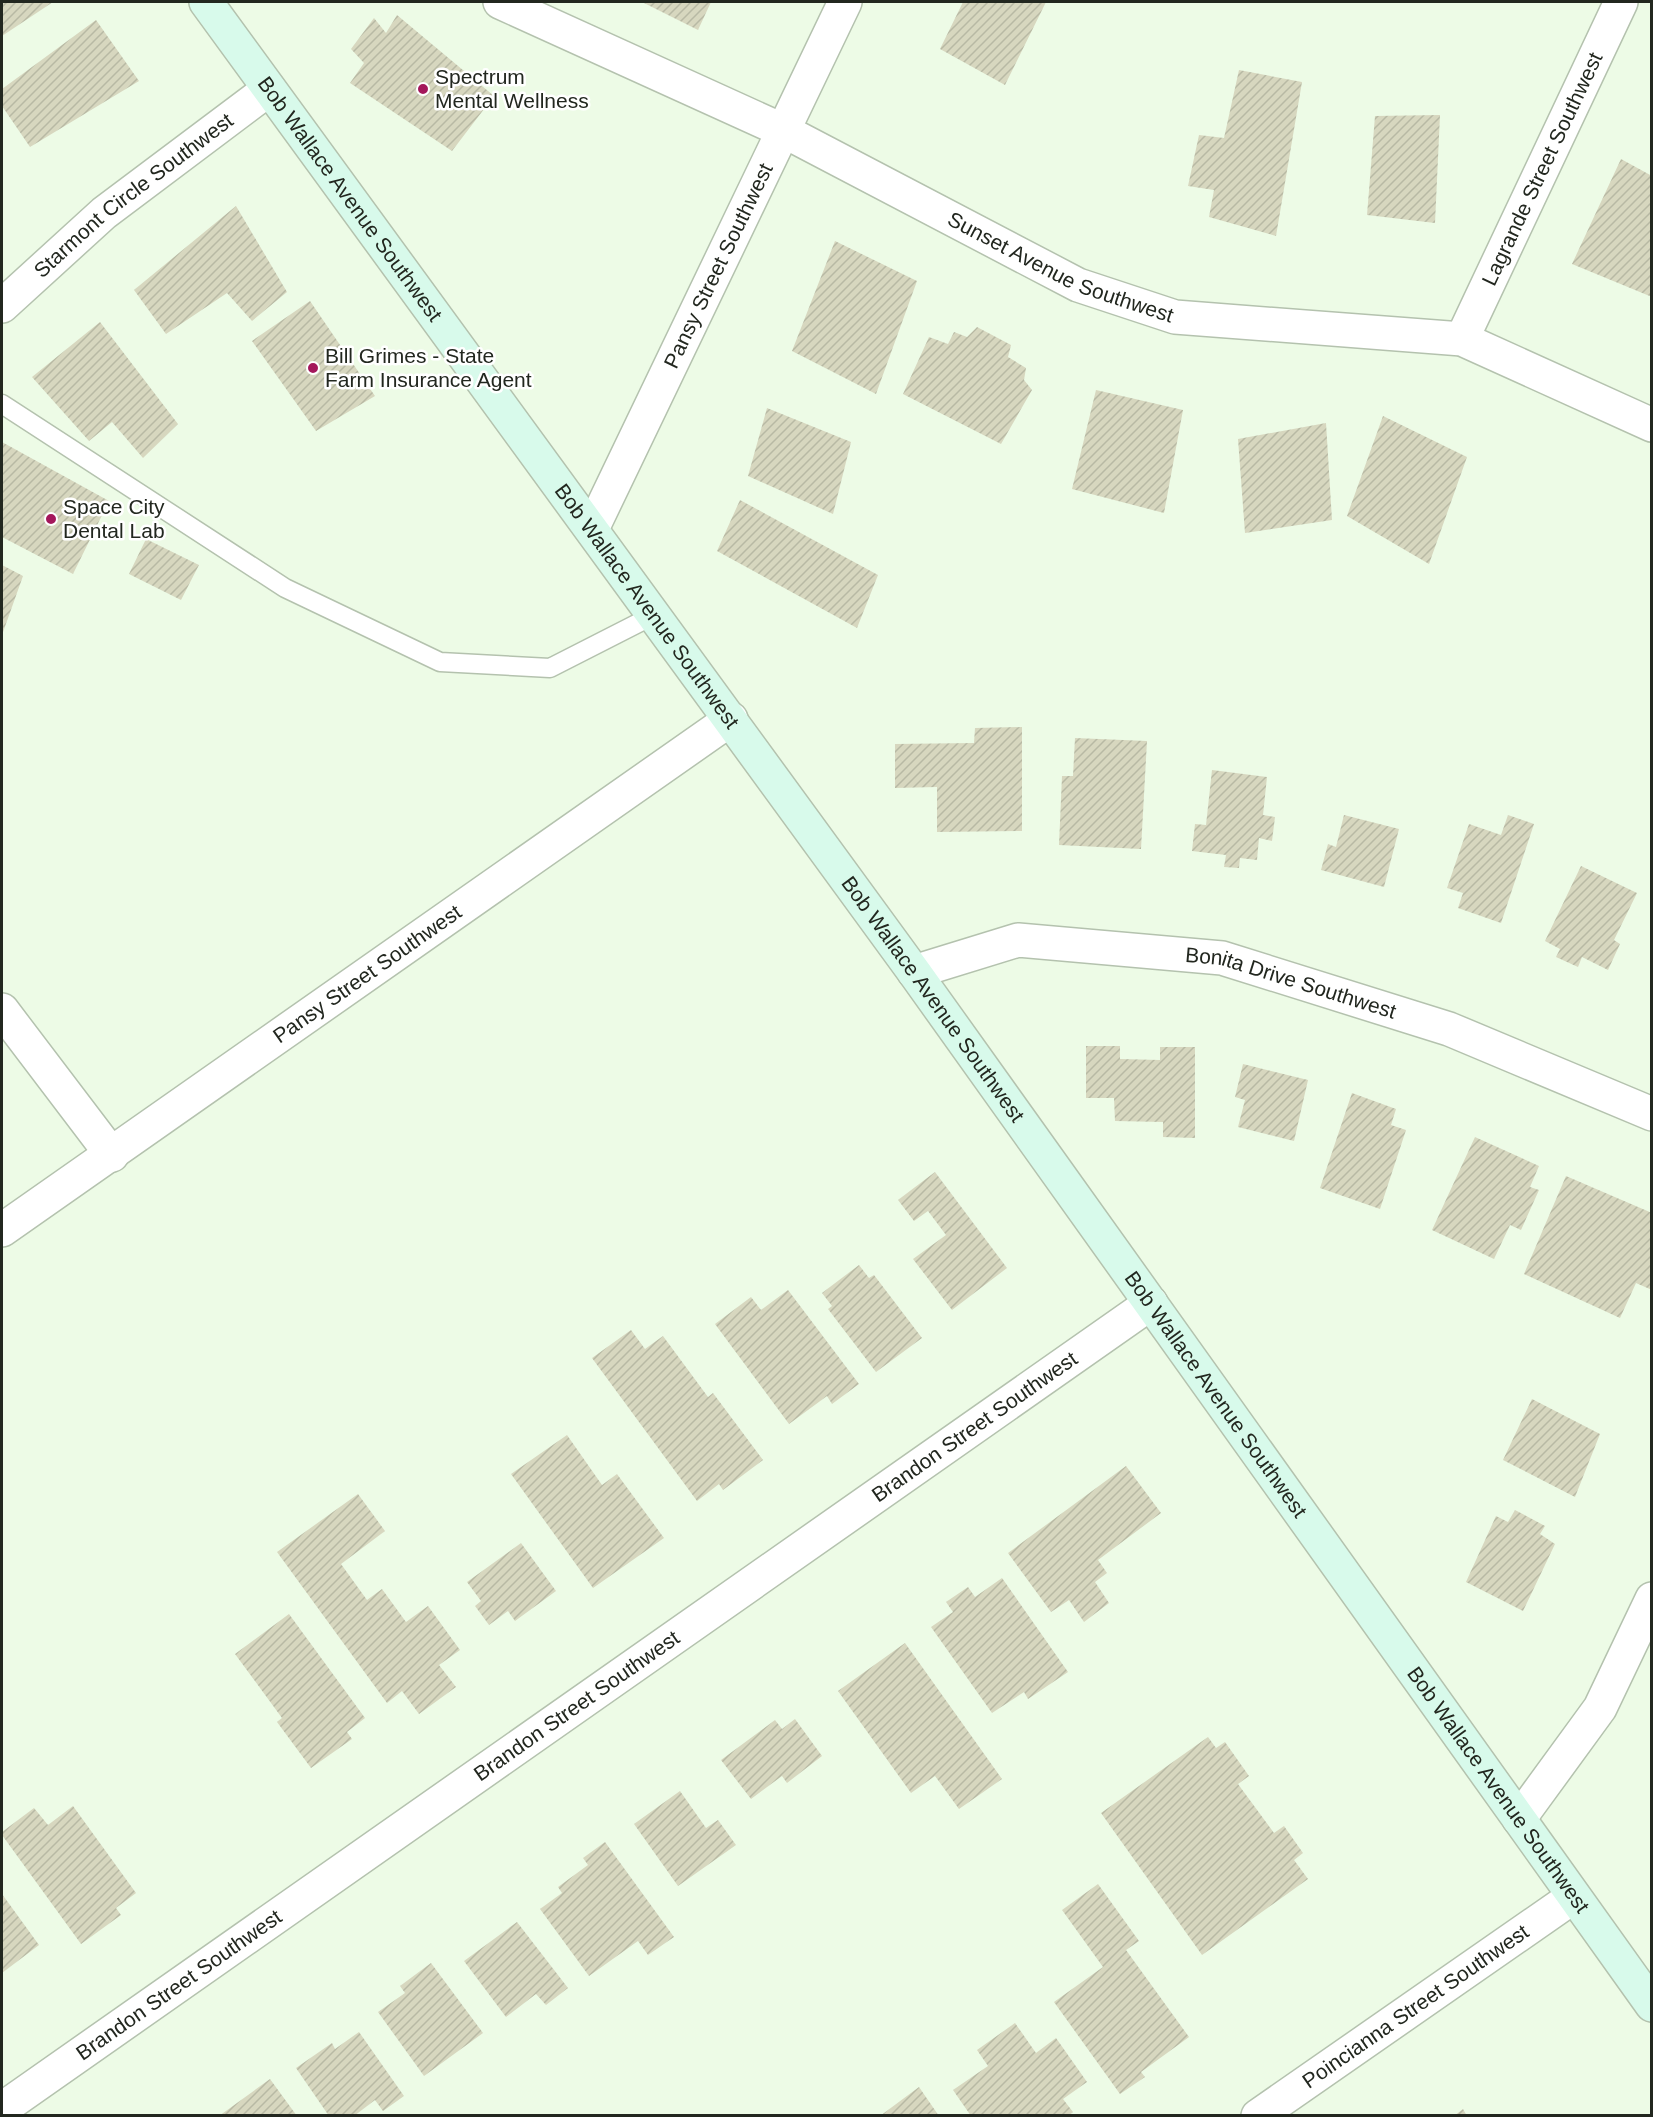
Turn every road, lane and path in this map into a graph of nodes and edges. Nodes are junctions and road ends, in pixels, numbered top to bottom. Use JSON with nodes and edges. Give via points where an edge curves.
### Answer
{"nodes":[{"id":1,"x":206,"y":2,"type":"edge"},
{"id":2,"x":500,"y":2,"type":"edge"},
{"id":3,"x":845,"y":2,"type":"edge"},
{"id":4,"x":1621,"y":2,"type":"edge"},
{"id":5,"x":269,"y":89,"type":"junction"},
{"id":6,"x":784,"y":131,"type":"junction"},
{"id":7,"x":2,"y":306,"type":"edge"},
{"id":8,"x":1462,"y":339,"type":"junction"},
{"id":9,"x":2,"y":404,"type":"edge"},
{"id":10,"x":1652,"y":425,"type":"edge"},
{"id":11,"x":592,"y":529,"type":"junction"},
{"id":12,"x":654,"y":615,"type":"junction"},
{"id":13,"x":731,"y":719,"type":"junction"},
{"id":14,"x":914,"y":972,"type":"junction"},
{"id":15,"x":2,"y":1010,"type":"edge"},
{"id":16,"x":1652,"y":1114,"type":"edge"},
{"id":17,"x":112,"y":1155,"type":"junction"},
{"id":18,"x":2,"y":1230,"type":"edge"},
{"id":19,"x":1151,"y":1303,"type":"junction"},
{"id":20,"x":1652,"y":1599,"type":"edge"},
{"id":21,"x":1519,"y":1819,"type":"junction"},
{"id":22,"x":1573,"y":1897,"type":"junction"},
{"id":23,"x":1652,"y":2005,"type":"edge"},
{"id":24,"x":2,"y":2109,"type":"edge"},
{"id":25,"x":1258,"y":2115,"type":"edge"}],
"edges":[{"from":1,"to":5,"type":"main road","name":"Bob Wallace Avenue Southwest"},
{"from":2,"to":6,"type":"street","name":"Sunset Avenue Southwest"},
{"from":3,"to":6,"type":"street","name":"Pansy Street Southwest"},
{"from":4,"to":8,"type":"street","name":"Lagrande Street Southwest"},
{"from":5,"to":7,"type":"street","name":"Starmont Circle Southwest","via":[[104,213]]},
{"from":5,"to":11,"type":"main road","name":"Bob Wallace Avenue Southwest"},
{"from":6,"to":8,"type":"street","name":"Sunset Avenue Southwest","via":[[1078,285],[1175,317]]},
{"from":6,"to":11,"type":"street","name":"Pansy Street Southwest"},
{"from":8,"to":10,"type":"street","name":"Sunset Avenue Southwest"},
{"from":9,"to":12,"type":"lane","via":[[285,588],[440,662],[550,668]]},
{"from":11,"to":12,"type":"main road","name":"Bob Wallace Avenue Southwest"},
{"from":12,"to":13,"type":"main road","name":"Bob Wallace Avenue Southwest"},
{"from":13,"to":14,"type":"main road","name":"Bob Wallace Avenue Southwest"},
{"from":13,"to":17,"type":"street","name":"Pansy Street Southwest"},
{"from":14,"to":16,"type":"street","name":"Bonita Drive Southwest","via":[[1018,940],[1222,958],[1449,1029]]},
{"from":14,"to":19,"type":"main road","name":"Bob Wallace Avenue Southwest"},
{"from":15,"to":17,"type":"street"},
{"from":17,"to":18,"type":"street","name":"Pansy Street Southwest"},
{"from":19,"to":21,"type":"main road","name":"Bob Wallace Avenue Southwest"},
{"from":19,"to":24,"type":"street","name":"Brandon Street Southwest"},
{"from":20,"to":21,"type":"street","via":[[1600,1708]]},
{"from":21,"to":22,"type":"main road","name":"Bob Wallace Avenue Southwest"},
{"from":22,"to":23,"type":"main road","name":"Bob Wallace Avenue Southwest"},
{"from":22,"to":25,"type":"street","name":"Poincianna Street Southwest"}]}
